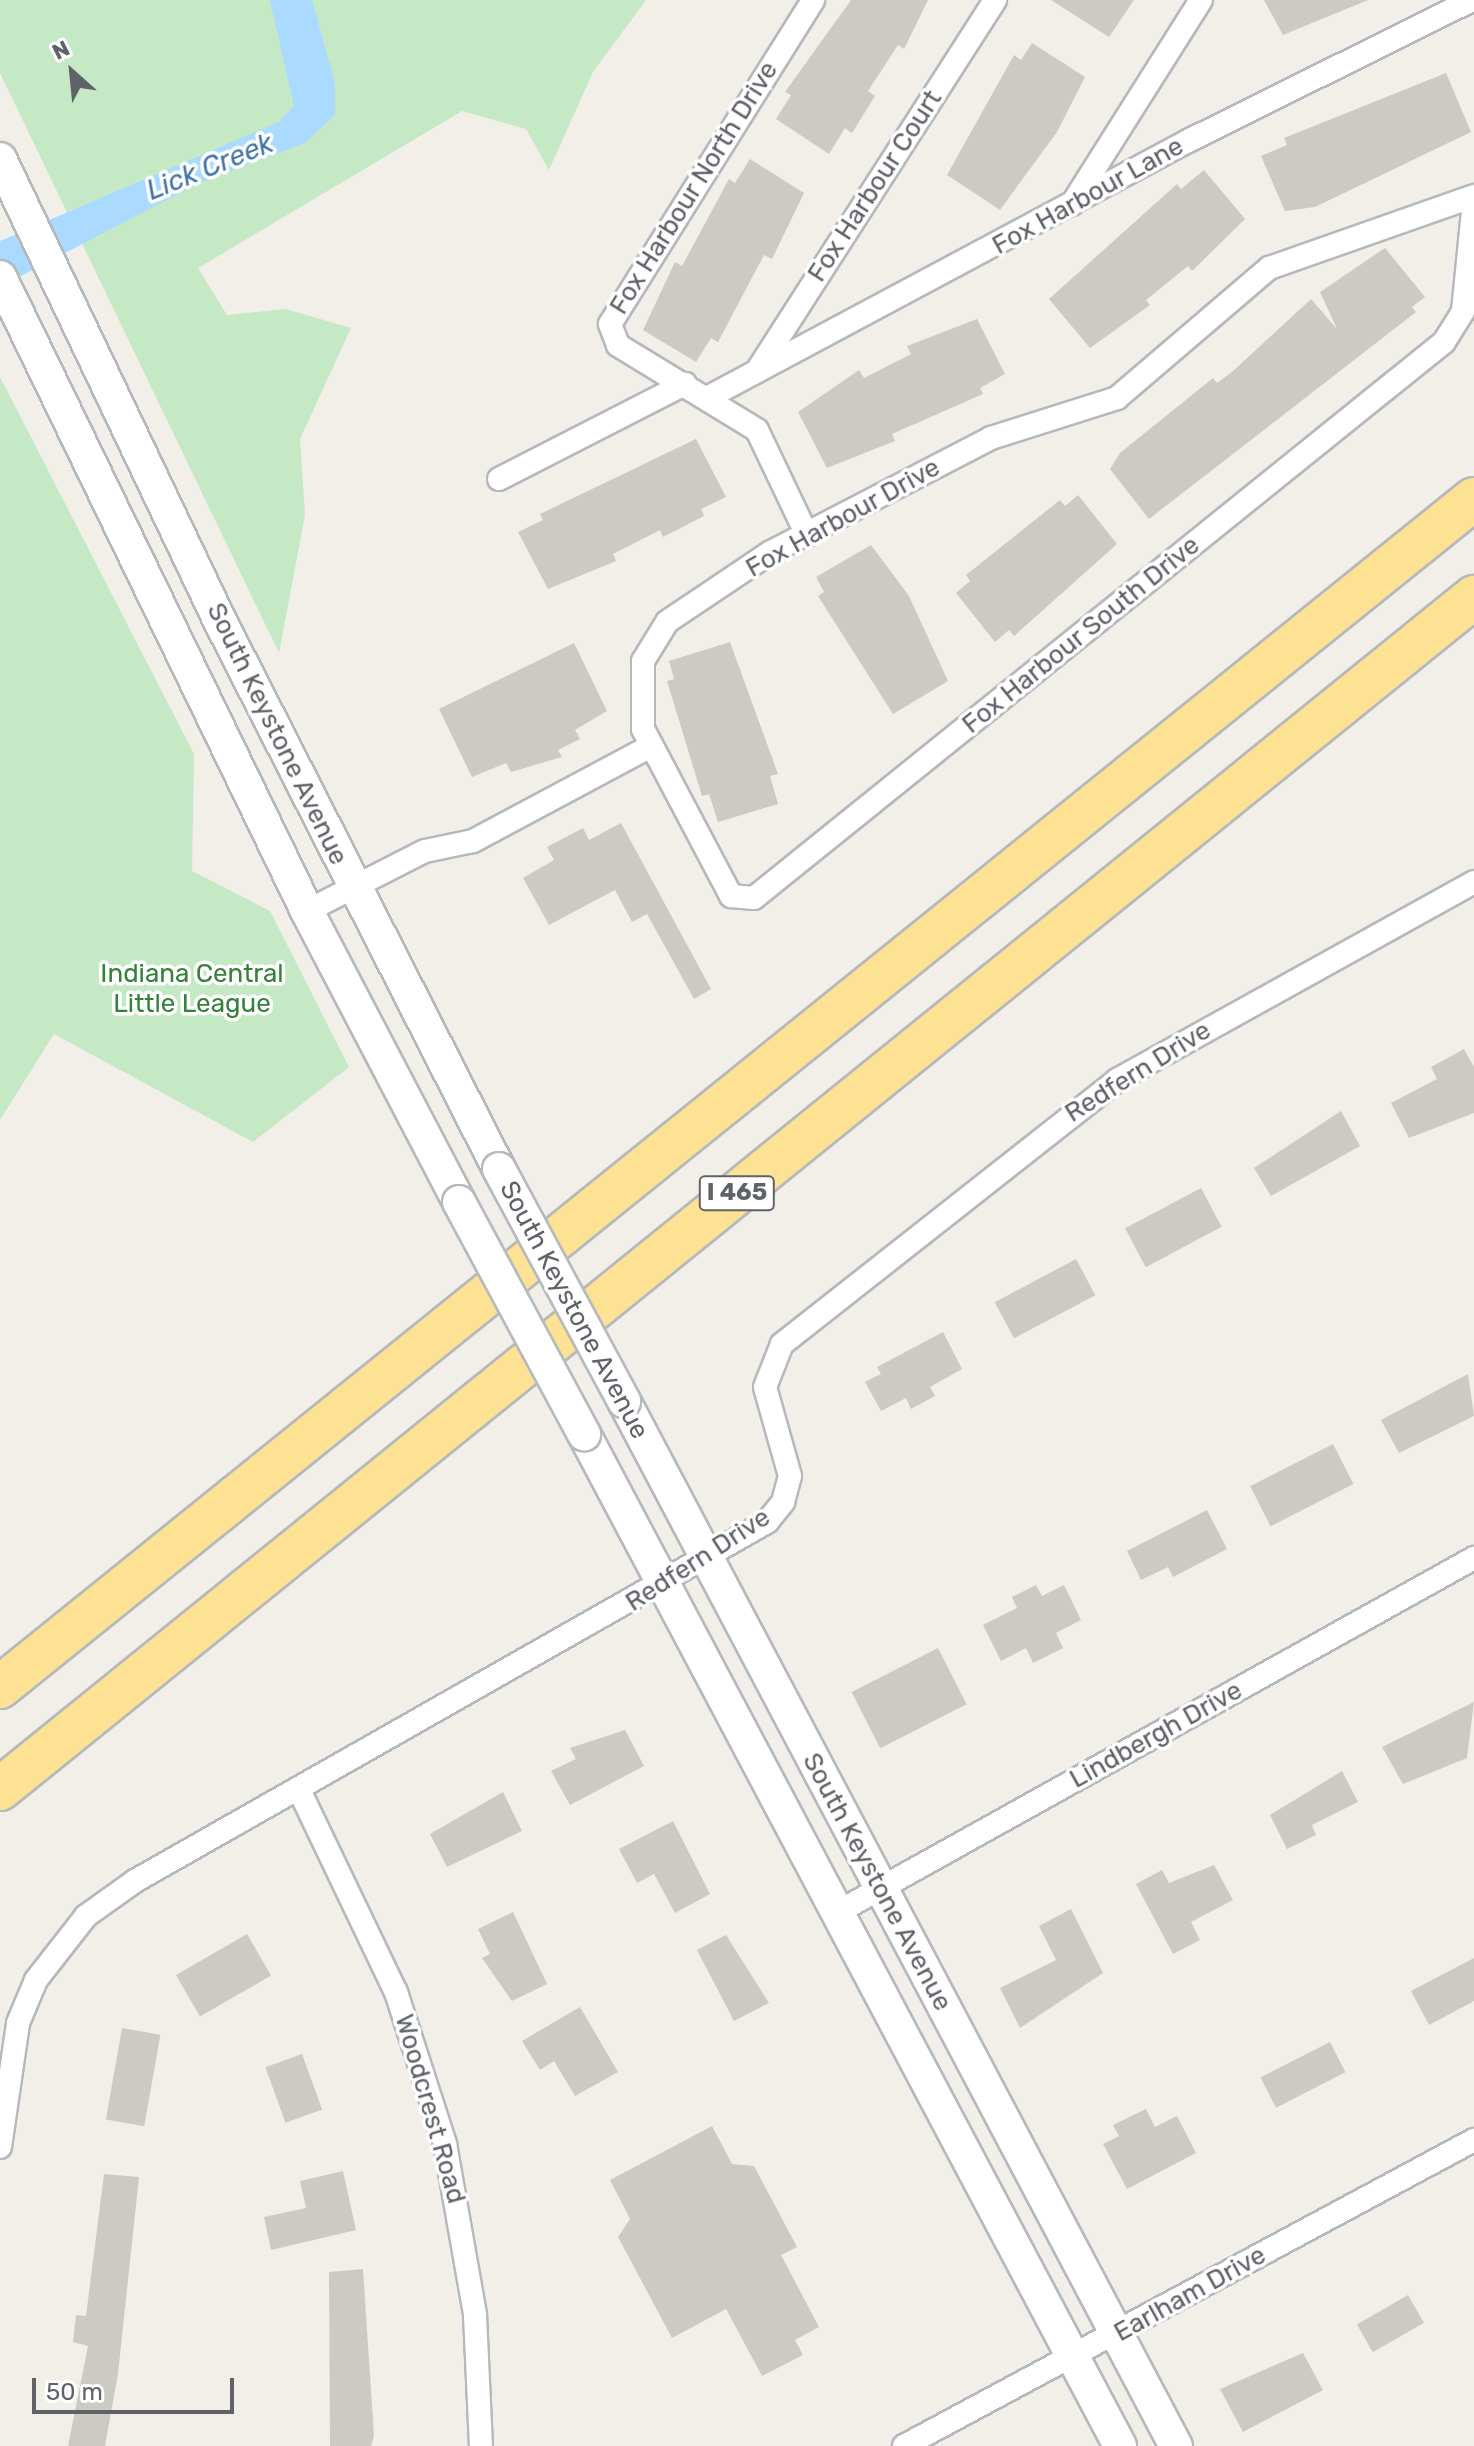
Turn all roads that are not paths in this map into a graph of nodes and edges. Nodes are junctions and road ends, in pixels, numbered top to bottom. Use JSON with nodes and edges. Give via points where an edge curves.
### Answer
{"nodes":[{"id":1,"x":813,"y":0,"type":"edge"},
{"id":2,"x":995,"y":0,"type":"edge"},
{"id":3,"x":1201,"y":0,"type":"edge"},
{"id":4,"x":1472,"y":0,"type":"edge"},
{"id":5,"x":0,"y":159,"type":"edge"},
{"id":6,"x":1474,"y":198,"type":"edge"},
{"id":7,"x":1072,"y":205,"type":"junction"},
{"id":8,"x":0,"y":277,"type":"edge"},
{"id":9,"x":756,"y":372,"type":"junction"},
{"id":10,"x":685,"y":384,"type":"junction"},
{"id":11,"x":707,"y":398,"type":"junction"},
{"id":12,"x":499,"y":479,"type":"dead end"},
{"id":13,"x":1474,"y":499,"type":"edge"},
{"id":14,"x":807,"y":535,"type":"junction"},
{"id":15,"x":1474,"y":597,"type":"edge"},
{"id":16,"x":649,"y":747,"type":"junction"},
{"id":17,"x":1474,"y":882,"type":"edge"},
{"id":18,"x":353,"y":888,"type":"junction"},
{"id":19,"x":307,"y":911,"type":"junction"},
{"id":20,"x":1474,"y":1558,"type":"edge"},
{"id":21,"x":705,"y":1561,"type":"junction"},
{"id":22,"x":663,"y":1586,"type":"junction"},
{"id":23,"x":0,"y":1687,"type":"edge"},
{"id":24,"x":0,"y":1789,"type":"edge"},
{"id":25,"x":300,"y":1792,"type":"junction"},
{"id":26,"x":881,"y":1888,"type":"junction"},
{"id":27,"x":838,"y":1912,"type":"junction"},
{"id":28,"x":1474,"y":2140,"type":"edge"},
{"id":29,"x":0,"y":2147,"type":"edge"},
{"id":30,"x":1117,"y":2334,"type":"junction"},
{"id":31,"x":1073,"y":2358,"type":"junction"},
{"id":32,"x":481,"y":2446,"type":"edge"},
{"id":33,"x":904,"y":2446,"type":"edge"},
{"id":34,"x":1120,"y":2446,"type":"edge"},
{"id":35,"x":1176,"y":2446,"type":"edge"}],
"edges":[{"from":1,"to":10,"type":"street","name":"Fox Harbour North Drive","via":[[613,314],[618,345]]},
{"from":2,"to":9,"type":"street","name":"Fox Harbour Court"},
{"from":3,"to":7,"type":"street"},
{"from":4,"to":7,"type":"street","name":"Fox Harbour Lane"},
{"from":5,"to":18,"type":"main road","name":"South Keystone Avenue"},
{"from":6,"to":14,"type":"street","name":"Fox Harbour Drive","via":[[1269,268],[1117,398],[991,438]]},
{"from":6,"to":16,"type":"street","name":"Fox Harbour South Drive","via":[[1464,306],[1448,338],[754,898],[743,902],[727,891]]},
{"from":7,"to":9,"type":"street","name":"Fox Harbour Lane"},
{"from":8,"to":19,"type":"main road","name":"South Keystone Avenue"},
{"from":9,"to":11,"type":"street","name":"Fox Harbour Lane"},
{"from":10,"to":11,"type":"street","name":"Fox Harbour North Drive"},
{"from":10,"to":12,"type":"street"},
{"from":11,"to":14,"type":"street","name":"Fox Harbour North Drive","via":[[764,438]]},
{"from":13,"to":23,"type":"highway","number":"I 465"},
{"from":14,"to":16,"type":"street","name":"Fox Harbour Drive","via":[[652,639],[640,676]]},
{"from":15,"to":24,"type":"highway","number":"I 465"},
{"from":16,"to":18,"type":"street","via":[[473,841],[425,851]]},
{"from":17,"to":21,"type":"street","name":"Redfern Drive","via":[[1117,1080],[782,1344],[765,1387],[787,1457],[783,1502],[767,1522]]},
{"from":18,"to":19,"type":"street"},
{"from":18,"to":21,"type":"main road","name":"South Keystone Avenue","bridge":true},
{"from":19,"to":22,"type":"main road","name":"South Keystone Avenue","bridge":true},
{"from":20,"to":26,"type":"street","name":"Lindbergh Drive"},
{"from":21,"to":22,"type":"street","name":"Redfern Drive"},
{"from":21,"to":26,"type":"main road","name":"South Keystone Avenue"},
{"from":22,"to":25,"type":"street","name":"Redfern Drive"},
{"from":22,"to":27,"type":"main road","name":"South Keystone Avenue"},
{"from":25,"to":29,"type":"street","name":"Redfern Drive","via":[[135,1881],[66,1938],[18,2023]]},
{"from":25,"to":32,"type":"street","name":"Woodcrest Road","via":[[396,1992],[445,2144],[473,2303]]},
{"from":26,"to":27,"type":"street","name":"Lindbergh Drive"},
{"from":26,"to":30,"type":"main road","name":"South Keystone Avenue"},
{"from":27,"to":31,"type":"main road","name":"South Keystone Avenue"},
{"from":28,"to":30,"type":"street","name":"Earlham Drive"},
{"from":30,"to":31,"type":"street","name":"Earlham Drive"},
{"from":30,"to":35,"type":"main road","name":"South Keystone Avenue"},
{"from":31,"to":33,"type":"street","name":"Earlham Drive"},
{"from":31,"to":34,"type":"main road","name":"South Keystone Avenue"}]}
